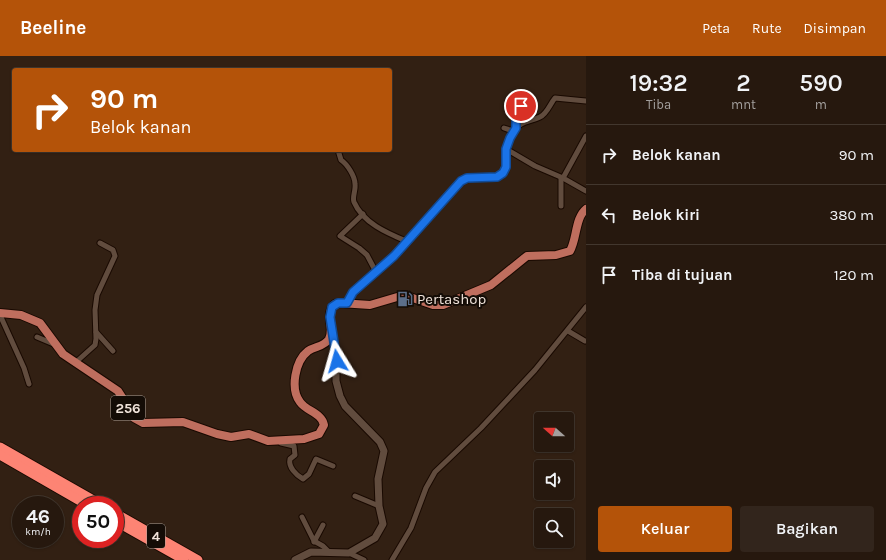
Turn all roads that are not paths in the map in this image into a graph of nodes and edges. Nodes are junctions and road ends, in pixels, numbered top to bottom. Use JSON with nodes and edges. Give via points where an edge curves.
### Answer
{"nodes":[{"id":1,"x":586,"y":101,"type":"edge"},
{"id":2,"x":523,"y":103,"type":"dead end"},
{"id":3,"x":504,"y":128,"type":"dead end"},
{"id":4,"x":515,"y":130,"type":"junction"},
{"id":5,"x":586,"y":136,"type":"edge"},
{"id":6,"x":584,"y":143,"type":"edge"},
{"id":7,"x":506,"y":149,"type":"junction"},
{"id":8,"x":339,"y":152,"type":"edge"},
{"id":9,"x":562,"y":178,"type":"junction"},
{"id":10,"x":586,"y":191,"type":"edge"},
{"id":11,"x":561,"y":206,"type":"dead end"},
{"id":12,"x":586,"y":209,"type":"edge"},
{"id":13,"x":362,"y":212,"type":"junction"},
{"id":14,"x":406,"y":241,"type":"junction"},
{"id":15,"x":100,"y":243,"type":"dead end"},
{"id":16,"x":376,"y":272,"type":"junction"},
{"id":17,"x":347,"y":303,"type":"junction"},
{"id":18,"x":586,"y":307,"type":"edge"},
{"id":19,"x":0,"y":314,"type":"edge"},
{"id":20,"x":332,"y":331,"type":"junction"},
{"id":21,"x":568,"y":331,"type":"junction"},
{"id":22,"x":96,"y":332,"type":"junction"},
{"id":23,"x":37,"y":337,"type":"dead end"},
{"id":24,"x":585,"y":341,"type":"dead end"},
{"id":25,"x":326,"y":342,"type":"junction"},
{"id":26,"x":56,"y":345,"type":"junction"},
{"id":27,"x":113,"y":351,"type":"dead end"},
{"id":28,"x":336,"y":351,"type":"junction"},
{"id":29,"x":75,"y":363,"type":"junction"},
{"id":30,"x":29,"y":384,"type":"dead end"},
{"id":31,"x":275,"y":441,"type":"junction"},
{"id":32,"x":0,"y":447,"type":"edge"},
{"id":33,"x":0,"y":455,"type":"edge"},
{"id":34,"x":26,"y":466,"type":"junction"},
{"id":35,"x":333,"y":466,"type":"dead end"},
{"id":36,"x":73,"y":496,"type":"edge"},
{"id":37,"x":84,"y":496,"type":"edge"},
{"id":38,"x":355,"y":496,"type":"dead end"},
{"id":39,"x":380,"y":506,"type":"junction"},
{"id":40,"x":302,"y":517,"type":"dead end"},
{"id":41,"x":124,"y":518,"type":"edge"},
{"id":42,"x":323,"y":525,"type":"dead end"},
{"id":43,"x":124,"y":526,"type":"edge"},
{"id":44,"x":314,"y":542,"type":"junction"},
{"id":45,"x":329,"y":552,"type":"junction"},
{"id":46,"x":349,"y":553,"type":"junction"},
{"id":47,"x":184,"y":560,"type":"edge"},
{"id":48,"x":198,"y":560,"type":"edge"},
{"id":49,"x":295,"y":560,"type":"edge"},
{"id":50,"x":364,"y":560,"type":"edge"},
{"id":51,"x":392,"y":560,"type":"edge"}],
"edges":[{"from":1,"to":4,"type":"street","via":[[555,98],[541,117],[522,122]]},
{"from":2,"to":4,"type":"street","via":[[516,114]]},
{"from":3,"to":4,"type":"street"},
{"from":4,"to":7,"type":"street"},
{"from":5,"to":6,"type":"street"},
{"from":6,"to":9,"type":"street"},
{"from":7,"to":9,"type":"street"},
{"from":7,"to":14,"type":"street","via":[[506,167],[501,176],[467,178],[461,181]]},
{"from":8,"to":13,"type":"street","via":[[355,183],[354,201]]},
{"from":9,"to":10,"type":"street"},
{"from":9,"to":11,"type":"street"},
{"from":12,"to":17,"type":"main road","via":[[581,214],[570,251],[556,255],[527,256],[491,285],[454,301],[438,306],[404,295],[370,305]]},
{"from":13,"to":14,"type":"street","via":[[381,230]]},
{"from":13,"to":16,"type":"street","via":[[340,236],[358,246]]},
{"from":14,"to":16,"type":"street"},
{"from":15,"to":22,"type":"street","via":[[113,250],[115,255],[97,295],[94,320]]},
{"from":16,"to":17,"type":"street","via":[[353,292]]},
{"from":17,"to":20,"type":"main road","via":[[338,303],[332,307]]},
{"from":18,"to":21,"type":"street"},
{"from":19,"to":26,"type":"main road","number":"256","via":[[21,315],[40,322]]},
{"from":19,"to":30,"type":"street"},
{"from":20,"to":25,"type":"main road"},
{"from":20,"to":28,"type":"main road"},
{"from":21,"to":24,"type":"street"},
{"from":21,"to":51,"type":"street","via":[[494,414],[435,472],[410,528]]},
{"from":22,"to":27,"type":"street"},
{"from":22,"to":29,"type":"street","via":[[93,348]]},
{"from":23,"to":26,"type":"street"},
{"from":25,"to":28,"type":"main road"},
{"from":25,"to":31,"type":"main road","number":"256","via":[[306,353],[294,384],[300,402],[323,421],[322,430],[311,438]]},
{"from":26,"to":29,"type":"main road","number":"256"},
{"from":28,"to":39,"type":"main road","via":[[336,381],[340,396],[345,406],[383,447],[384,455],[378,473]]},
{"from":29,"to":31,"type":"main road","number":"256","via":[[118,391],[130,413],[143,423],[182,422],[225,436],[247,434],[264,441]]},
{"from":31,"to":35,"type":"street","via":[[294,446],[295,455],[289,462],[295,473],[303,479],[309,474],[316,459]]},
{"from":32,"to":34,"type":"highway"},
{"from":33,"to":34,"type":"highway"},
{"from":34,"to":36,"type":"highway"},
{"from":34,"to":37,"type":"highway"},
{"from":38,"to":39,"type":"street"},
{"from":39,"to":46,"type":"main road","via":[[383,524],[379,533]]},
{"from":40,"to":44,"type":"street"},
{"from":41,"to":48,"type":"highway","number":"4"},
{"from":42,"to":44,"type":"street"},
{"from":43,"to":47,"type":"highway","number":"4"},
{"from":44,"to":45,"type":"street"},
{"from":45,"to":46,"type":"main road"},
{"from":45,"to":49,"type":"main road","via":[[307,553]]},
{"from":46,"to":50,"type":"street"}]}
